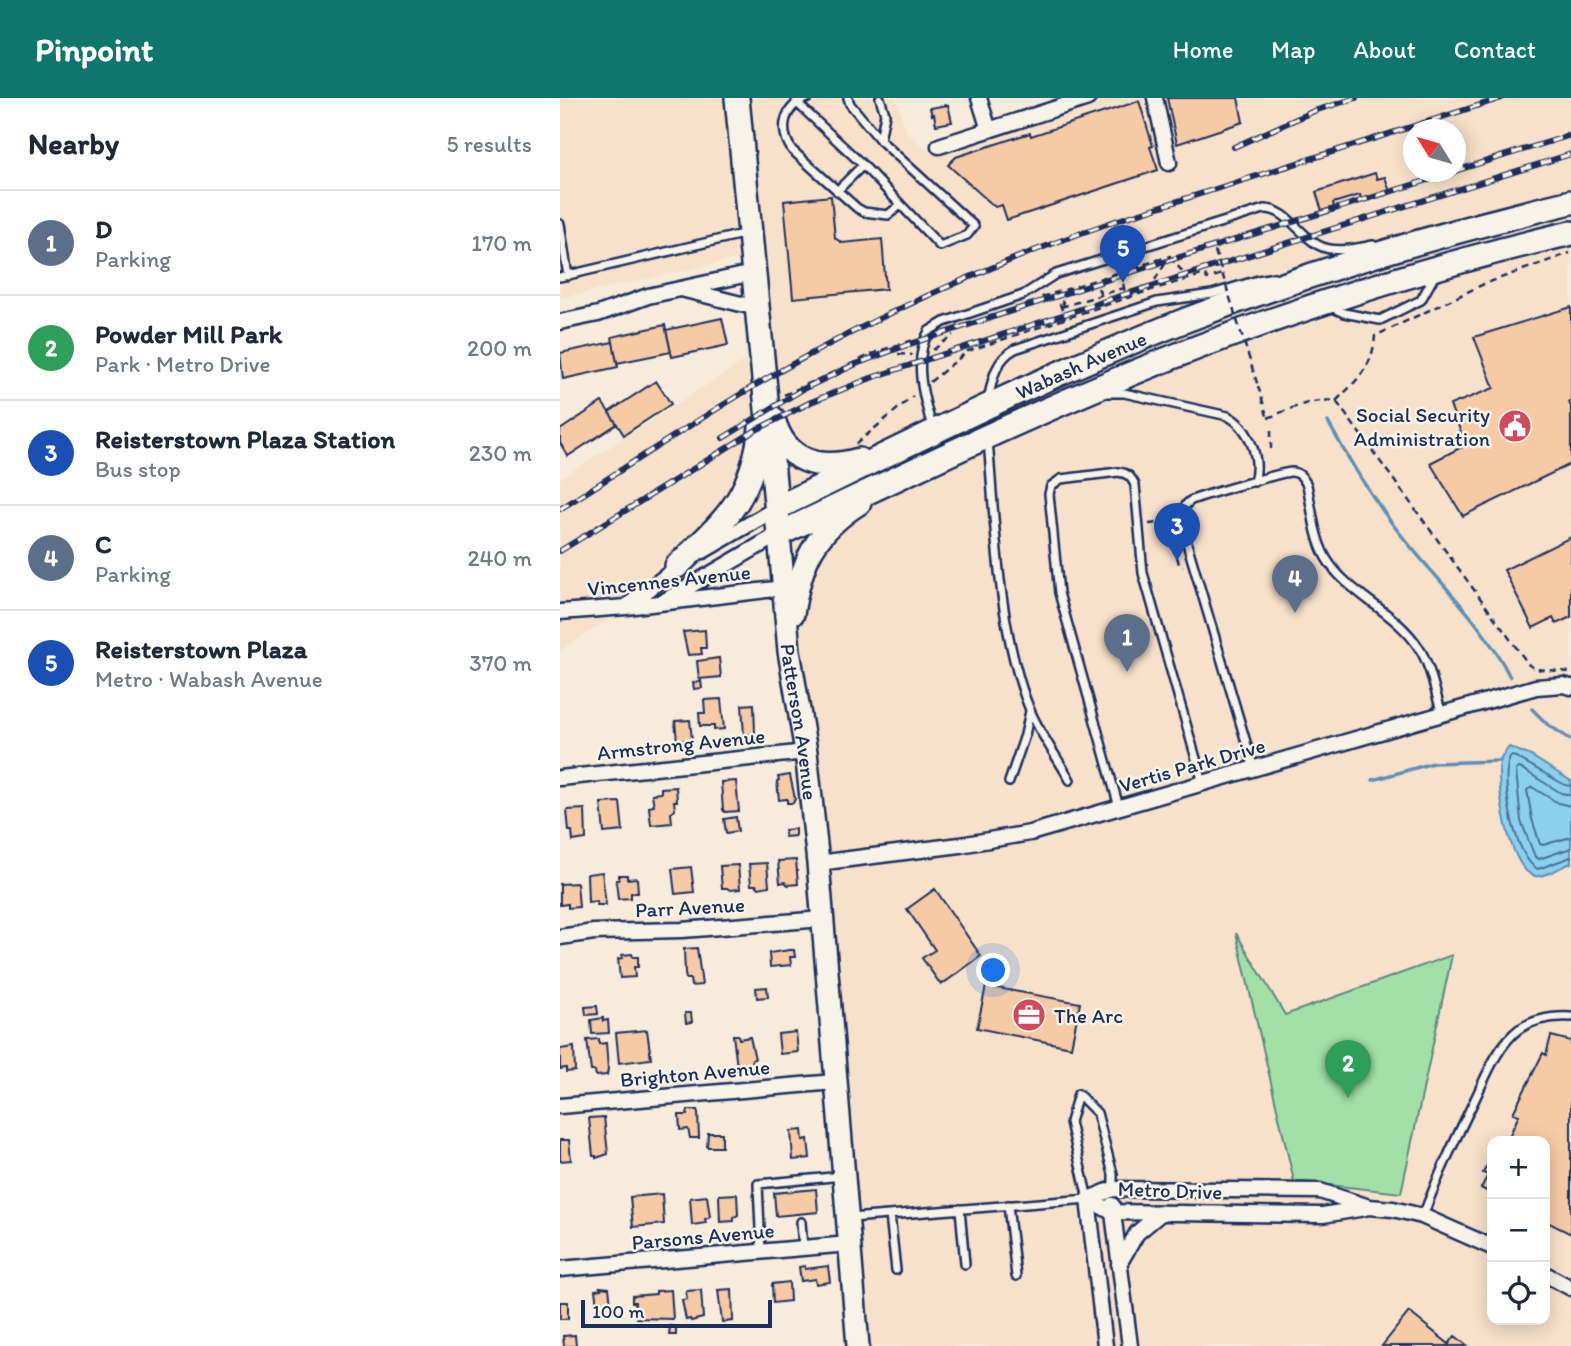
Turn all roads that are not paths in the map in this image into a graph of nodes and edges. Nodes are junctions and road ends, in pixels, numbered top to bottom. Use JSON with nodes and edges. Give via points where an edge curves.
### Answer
{"nodes":[{"id":1,"x":737,"y":98,"type":"edge"},
{"id":2,"x":808,"y":98,"type":"edge"},
{"id":3,"x":848,"y":98,"type":"edge"},
{"id":4,"x":880,"y":98,"type":"edge"},
{"id":5,"x":979,"y":98,"type":"edge"},
{"id":6,"x":1087,"y":98,"type":"edge"},
{"id":7,"x":1155,"y":98,"type":"edge"},
{"id":8,"x":796,"y":102,"type":"junction"},
{"id":9,"x":989,"y":130,"type":"junction"},
{"id":10,"x":880,"y":140,"type":"junction"},
{"id":11,"x":939,"y":146,"type":"dead end"},
{"id":12,"x":1169,"y":163,"type":"dead end"},
{"id":13,"x":863,"y":165,"type":"junction"},
{"id":14,"x":837,"y":191,"type":"junction"},
{"id":15,"x":1571,"y":202,"type":"edge"},
{"id":16,"x":900,"y":206,"type":"junction"},
{"id":17,"x":560,"y":224,"type":"edge"},
{"id":18,"x":749,"y":233,"type":"junction"},
{"id":19,"x":1447,"y":233,"type":"junction"},
{"id":20,"x":1571,"y":233,"type":"edge"},
{"id":21,"x":1438,"y":268,"type":"junction"},
{"id":22,"x":1333,"y":269,"type":"junction"},
{"id":23,"x":753,"y":273,"type":"junction"},
{"id":24,"x":564,"y":276,"type":"edge"},
{"id":25,"x":680,"y":289,"type":"junction"},
{"id":26,"x":1326,"y":303,"type":"junction"},
{"id":27,"x":757,"y":308,"type":"junction"},
{"id":28,"x":560,"y":322,"type":"edge"},
{"id":29,"x":1086,"y":393,"type":"junction"},
{"id":30,"x":773,"y":394,"type":"junction"},
{"id":31,"x":987,"y":406,"type":"junction"},
{"id":32,"x":933,"y":431,"type":"junction"},
{"id":33,"x":988,"y":435,"type":"junction"},
{"id":34,"x":905,"y":446,"type":"junction"},
{"id":35,"x":919,"y":467,"type":"junction"},
{"id":36,"x":1254,"y":482,"type":"junction"},
{"id":37,"x":777,"y":508,"type":"junction"},
{"id":38,"x":779,"y":534,"type":"junction"},
{"id":39,"x":677,"y":566,"type":"junction"},
{"id":40,"x":783,"y":588,"type":"junction"},
{"id":41,"x":661,"y":603,"type":"junction"},
{"id":42,"x":626,"y":607,"type":"junction"},
{"id":43,"x":560,"y":612,"type":"edge"},
{"id":44,"x":789,"y":651,"type":"junction"},
{"id":45,"x":1571,"y":683,"type":"edge"},
{"id":46,"x":1030,"y":710,"type":"junction"},
{"id":47,"x":1442,"y":714,"type":"junction"},
{"id":48,"x":806,"y":752,"type":"junction"},
{"id":49,"x":1254,"y":769,"type":"junction"},
{"id":50,"x":560,"y":778,"type":"edge"},
{"id":51,"x":1070,"y":780,"type":"dead end"},
{"id":52,"x":1009,"y":782,"type":"dead end"},
{"id":53,"x":1203,"y":784,"type":"junction"},
{"id":54,"x":1119,"y":808,"type":"junction"},
{"id":55,"x":818,"y":863,"type":"junction"},
{"id":56,"x":823,"y":919,"type":"junction"},
{"id":57,"x":560,"y":937,"type":"edge"},
{"id":58,"x":1571,"y":1017,"type":"edge"},
{"id":59,"x":835,"y":1082,"type":"junction"},
{"id":60,"x":560,"y":1106,"type":"edge"},
{"id":61,"x":843,"y":1175,"type":"junction"},
{"id":62,"x":1113,"y":1189,"type":"junction"},
{"id":63,"x":1088,"y":1199,"type":"junction"},
{"id":64,"x":1008,"y":1205,"type":"junction"},
{"id":65,"x":1369,"y":1207,"type":"junction"},
{"id":66,"x":960,"y":1209,"type":"junction"},
{"id":67,"x":1112,"y":1212,"type":"junction"},
{"id":68,"x":1161,"y":1213,"type":"junction"},
{"id":69,"x":890,"y":1215,"type":"junction"},
{"id":70,"x":1422,"y":1216,"type":"junction"},
{"id":71,"x":847,"y":1218,"type":"junction"},
{"id":72,"x":801,"y":1222,"type":"dead end"},
{"id":73,"x":849,"y":1244,"type":"junction"},
{"id":74,"x":1487,"y":1245,"type":"edge"},
{"id":75,"x":803,"y":1248,"type":"junction"},
{"id":76,"x":761,"y":1252,"type":"junction"},
{"id":77,"x":965,"y":1264,"type":"dead end"},
{"id":78,"x":1119,"y":1264,"type":"junction"},
{"id":79,"x":560,"y":1269,"type":"edge"},
{"id":80,"x":895,"y":1270,"type":"dead end"},
{"id":81,"x":1016,"y":1276,"type":"dead end"},
{"id":82,"x":1550,"y":1276,"type":"edge"},
{"id":83,"x":1571,"y":1287,"type":"edge"},
{"id":84,"x":858,"y":1346,"type":"edge"},
{"id":85,"x":1105,"y":1346,"type":"edge"},
{"id":86,"x":1130,"y":1346,"type":"edge"}],
"edges":[{"from":1,"to":18,"type":"main road","name":"Patterson Avenue"},
{"from":2,"to":8,"type":"lane"},
{"from":3,"to":10,"type":"lane"},
{"from":4,"to":10,"type":"lane","via":[[885,114]]},
{"from":5,"to":9,"type":"street"},
{"from":6,"to":9,"type":"street"},
{"from":7,"to":12,"type":"street"},
{"from":8,"to":13,"type":"lane"},
{"from":8,"to":14,"type":"lane","via":[[787,112],[787,143]]},
{"from":9,"to":11,"type":"street"},
{"from":10,"to":16,"type":"lane","via":[[974,226],[967,235],[940,246]]},
{"from":13,"to":14,"type":"lane"},
{"from":13,"to":16,"type":"lane"},
{"from":14,"to":16,"type":"lane","via":[[864,212],[888,215]]},
{"from":15,"to":19,"type":"main road","name":"Wabash Avenue"},
{"from":17,"to":24,"type":"lane"},
{"from":18,"to":23,"type":"main road","name":"Patterson Avenue"},
{"from":18,"to":24,"type":"lane"},
{"from":19,"to":22,"type":"main road","name":"Wabash Avenue"},
{"from":19,"to":32,"type":"lane","via":[[1331,249],[1319,245],[1276,211],[1258,210],[1056,274],[1023,295],[944,322],[926,336],[921,386]]},
{"from":20,"to":21,"type":"main road","name":"Wabash Avenue"},
{"from":21,"to":26,"type":"main road","name":"Wabash Avenue"},
{"from":21,"to":26,"type":"lane","via":[[1421,300],[1380,320],[1344,313]]},
{"from":22,"to":31,"type":"main road","name":"Wabash Avenue","via":[[1187,320]]},
{"from":22,"to":31,"type":"lane","via":[[1157,302],[1015,349],[1000,360]]},
{"from":23,"to":25,"type":"street"},
{"from":23,"to":27,"type":"main road","name":"Patterson Avenue"},
{"from":25,"to":27,"type":"street"},
{"from":25,"to":28,"type":"street"},
{"from":26,"to":29,"type":"main road","name":"Wabash Avenue","via":[[1200,346]]},
{"from":27,"to":30,"type":"main road","name":"Patterson Avenue"},
{"from":29,"to":33,"type":"main road","name":"Wabash Avenue"},
{"from":29,"to":36,"type":"lane","via":[[1124,393],[1237,420],[1250,439],[1257,470]]},
{"from":30,"to":34,"type":"main road","via":[[776,430],[782,441],[808,462],[839,465]]},
{"from":30,"to":37,"type":"main road","name":"Patterson Avenue"},
{"from":30,"to":39,"type":"main road","via":[[743,495]]},
{"from":31,"to":32,"type":"main road","name":"Wabash Avenue"},
{"from":32,"to":34,"type":"main road","name":"Wabash Avenue"},
{"from":33,"to":35,"type":"main road","name":"Wabash Avenue"},
{"from":33,"to":46,"type":"lane","via":[[1010,637]]},
{"from":34,"to":37,"type":"main road","name":"Wabash Avenue"},
{"from":35,"to":38,"type":"main road","name":"Wabash Avenue"},
{"from":35,"to":44,"type":"main road","via":[[827,527],[810,552],[798,584]]},
{"from":36,"to":47,"type":"lane","via":[[1290,472],[1303,478],[1328,561],[1397,622],[1420,649]]},
{"from":36,"to":49,"type":"lane","via":[[1192,500],[1180,520]]},
{"from":37,"to":38,"type":"main road","name":"Patterson Avenue"},
{"from":37,"to":39,"type":"street","name":"Wabash Avenue"},
{"from":38,"to":40,"type":"main road","name":"Patterson Avenue"},
{"from":38,"to":41,"type":"street","name":"Wabash Avenue"},
{"from":39,"to":42,"type":"street","name":"Wabash Avenue"},
{"from":40,"to":41,"type":"street","name":"Vincennes Avenue"},
{"from":40,"to":44,"type":"main road","name":"Patterson Avenue"},
{"from":41,"to":42,"type":"street","name":"Vincennes Avenue"},
{"from":42,"to":43,"type":"street","name":"Vincennes Avenue"},
{"from":44,"to":48,"type":"main road","name":"Patterson Avenue"},
{"from":45,"to":47,"type":"street","name":"Vertis Park Drive","via":[[1536,687]]},
{"from":46,"to":51,"type":"lane"},
{"from":46,"to":52,"type":"lane"},
{"from":47,"to":49,"type":"street","name":"Vertis Park Drive"},
{"from":48,"to":50,"type":"street","name":"Armstrong Avenue"},
{"from":48,"to":55,"type":"main road","name":"Patterson Avenue"},
{"from":49,"to":53,"type":"street","name":"Vertis Park Drive"},
{"from":53,"to":54,"type":"street","name":"Vertis Park Drive"},
{"from":53,"to":54,"type":"lane","via":[[1143,573],[1135,485],[1125,473],[1061,479],[1049,494],[1059,593]]},
{"from":54,"to":55,"type":"street","name":"Vertis Park Drive","via":[[1030,833]]},
{"from":55,"to":56,"type":"main road","name":"Patterson Avenue"},
{"from":56,"to":57,"type":"street","name":"Parr Avenue"},
{"from":56,"to":59,"type":"main road","name":"Patterson Avenue"},
{"from":58,"to":70,"type":"lane","via":[[1549,1017],[1528,1024],[1509,1039],[1444,1161]]},
{"from":59,"to":60,"type":"street","name":"Brighton Avenue"},
{"from":59,"to":61,"type":"main road","name":"Patterson Avenue"},
{"from":61,"to":71,"type":"main road","name":"Patterson Avenue"},
{"from":61,"to":76,"type":"lane","via":[[758,1184]]},
{"from":62,"to":63,"type":"street","name":"Metro Drive"},
{"from":62,"to":63,"type":"lane","via":[[1097,1113],[1078,1094],[1070,1122]]},
{"from":62,"to":65,"type":"street","name":"Metro Drive","via":[[1320,1191]]},
{"from":62,"to":67,"type":"street"},
{"from":63,"to":64,"type":"lane"},
{"from":63,"to":67,"type":"street","name":"Metro Drive"},
{"from":63,"to":85,"type":"street"},
{"from":64,"to":66,"type":"lane"},
{"from":64,"to":81,"type":"lane"},
{"from":65,"to":68,"type":"street","name":"Metro Drive","via":[[1323,1215]]},
{"from":65,"to":70,"type":"street","name":"Metro Drive"},
{"from":66,"to":69,"type":"lane"},
{"from":66,"to":77,"type":"lane"},
{"from":67,"to":68,"type":"street","name":"Metro Drive"},
{"from":67,"to":78,"type":"street"},
{"from":68,"to":78,"type":"street","via":[[1137,1233]]},
{"from":69,"to":71,"type":"lane"},
{"from":69,"to":80,"type":"lane"},
{"from":70,"to":74,"type":"street","name":"Metro Drive"},
{"from":71,"to":73,"type":"main road","name":"Patterson Avenue"},
{"from":72,"to":75,"type":"lane"},
{"from":73,"to":75,"type":"street","name":"Parsons Avenue"},
{"from":73,"to":84,"type":"main road","name":"Patterson Avenue"},
{"from":75,"to":76,"type":"street","name":"Parsons Avenue"},
{"from":76,"to":79,"type":"street","name":"Parsons Avenue"},
{"from":78,"to":86,"type":"street"},
{"from":82,"to":83,"type":"street"}]}
